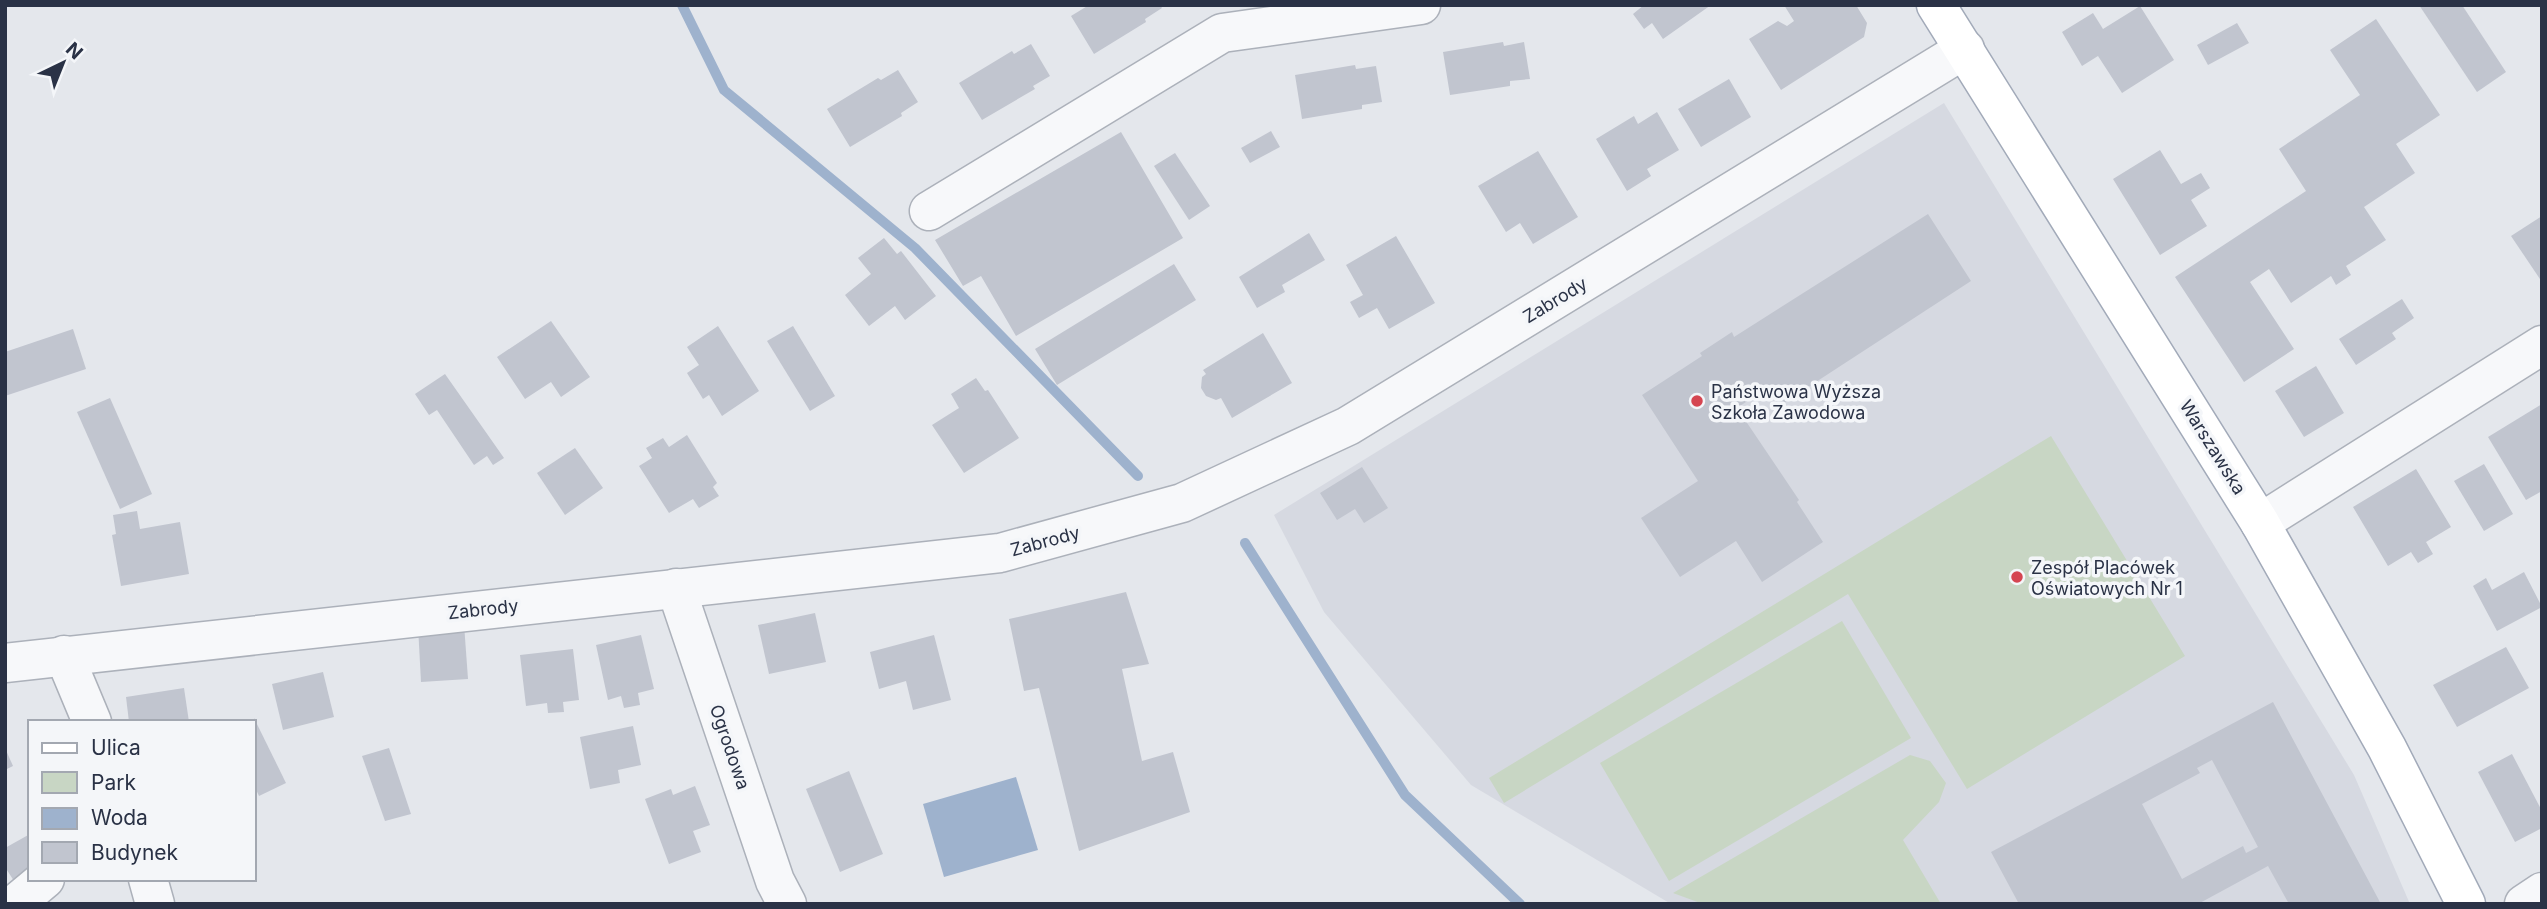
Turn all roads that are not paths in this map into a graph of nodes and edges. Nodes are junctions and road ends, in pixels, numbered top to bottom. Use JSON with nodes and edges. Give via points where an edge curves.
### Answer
{"nodes":[{"id":1,"x":1421,"y":5,"type":"edge"},
{"id":2,"x":1936,"y":5,"type":"edge"},
{"id":3,"x":1965,"y":49,"type":"junction"},
{"id":4,"x":929,"y":211,"type":"dead end"},
{"id":5,"x":2542,"y":345,"type":"edge"},
{"id":6,"x":2260,"y":523,"type":"junction"},
{"id":7,"x":676,"y":588,"type":"junction"},
{"id":8,"x":64,"y":655,"type":"junction"},
{"id":9,"x":5,"y":663,"type":"edge"},
{"id":10,"x":91,"y":720,"type":"edge"},
{"id":11,"x":44,"y":881,"type":"edge"},
{"id":12,"x":149,"y":881,"type":"edge"},
{"id":13,"x":15,"y":904,"type":"edge"},
{"id":14,"x":155,"y":904,"type":"edge"},
{"id":15,"x":787,"y":904,"type":"edge"},
{"id":16,"x":2466,"y":904,"type":"edge"}],
"edges":[{"from":1,"to":4,"type":"street","via":[[1222,33]]},
{"from":2,"to":3,"type":"main road","name":"Warszawska"},
{"from":3,"to":6,"type":"main road","name":"Warszawska"},
{"from":3,"to":7,"type":"street","name":"Zabrody","via":[[1348,425],[1182,503],[1000,553]]},
{"from":5,"to":6,"type":"street"},
{"from":6,"to":16,"type":"main road","name":"Warszawska","via":[[2387,748]]},
{"from":7,"to":8,"type":"street","name":"Zabrody"},
{"from":7,"to":15,"type":"street","name":"Ogrodowa","via":[[775,881]]},
{"from":8,"to":9,"type":"street","name":"Zabrody"},
{"from":8,"to":10,"type":"street"},
{"from":11,"to":13,"type":"street"},
{"from":12,"to":14,"type":"street"}]}
